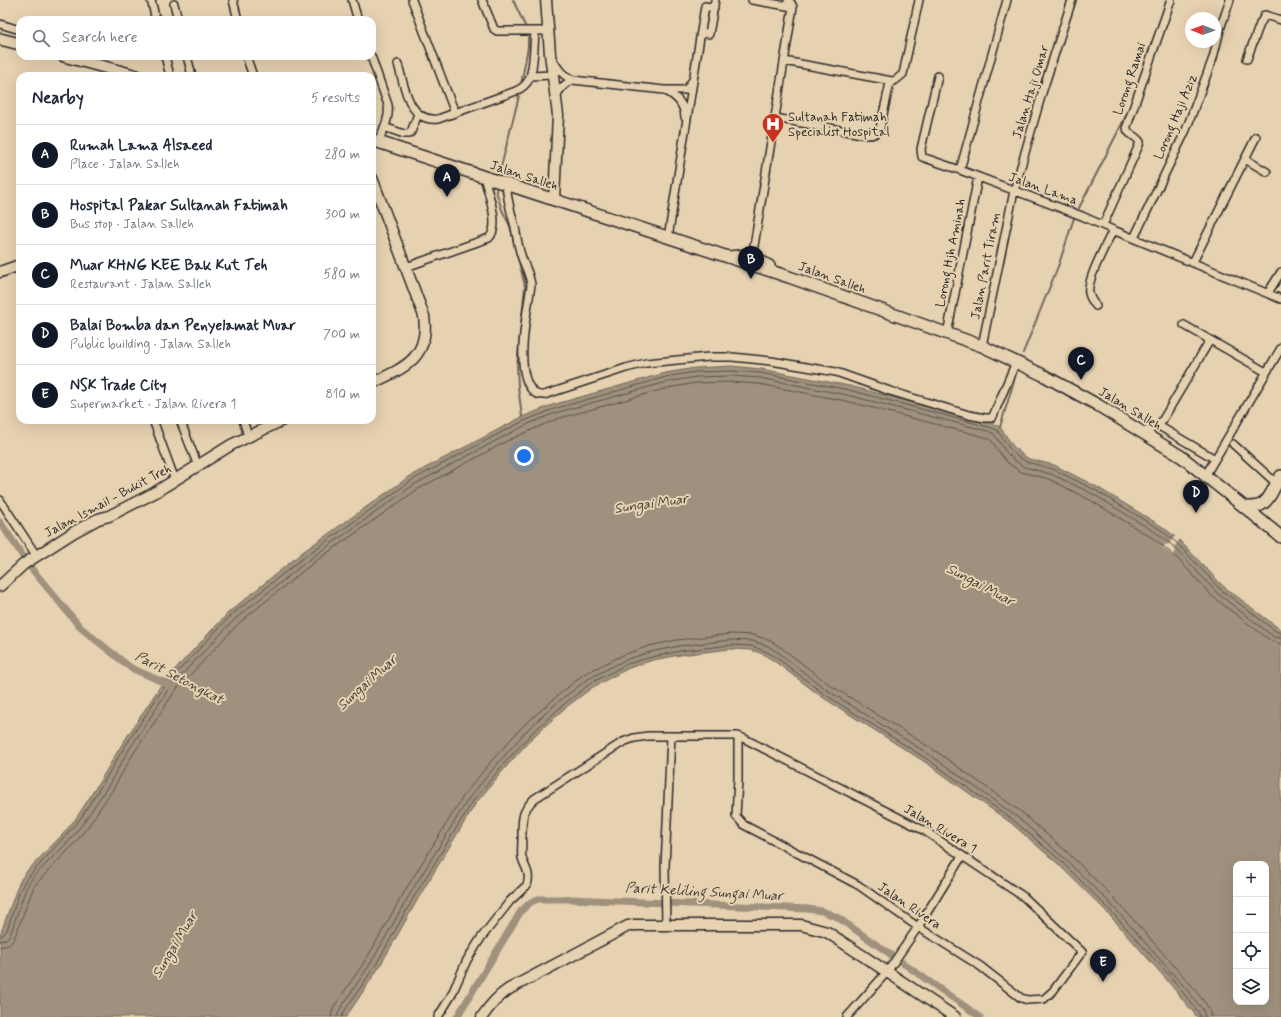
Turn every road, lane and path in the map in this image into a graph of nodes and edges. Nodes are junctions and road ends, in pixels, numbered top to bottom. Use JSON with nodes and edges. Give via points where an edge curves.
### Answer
{"nodes":[{"id":1,"x":151,"y":0,"type":"edge"},
{"id":2,"x":233,"y":0,"type":"edge"},
{"id":3,"x":352,"y":0,"type":"edge"},
{"id":4,"x":412,"y":0,"type":"edge"},
{"id":5,"x":482,"y":0,"type":"edge"},
{"id":6,"x":546,"y":0,"type":"edge"},
{"id":7,"x":752,"y":0,"type":"edge"},
{"id":8,"x":788,"y":0,"type":"edge"},
{"id":9,"x":919,"y":0,"type":"edge"},
{"id":10,"x":1007,"y":0,"type":"edge"},
{"id":11,"x":1072,"y":0,"type":"edge"},
{"id":12,"x":1170,"y":0,"type":"edge"},
{"id":13,"x":1230,"y":0,"type":"edge"},
{"id":14,"x":778,"y":2,"type":"edge"},
{"id":15,"x":174,"y":4,"type":"dead end"},
{"id":16,"x":714,"y":4,"type":"edge"},
{"id":17,"x":793,"y":7,"type":"junction"},
{"id":18,"x":155,"y":16,"type":"edge"},
{"id":19,"x":177,"y":16,"type":"edge"},
{"id":20,"x":237,"y":16,"type":"edge"},
{"id":21,"x":357,"y":16,"type":"edge"},
{"id":22,"x":1281,"y":20,"type":"edge"},
{"id":23,"x":0,"y":24,"type":"edge"},
{"id":24,"x":16,"y":29,"type":"edge"},
{"id":25,"x":535,"y":31,"type":"junction"},
{"id":26,"x":548,"y":31,"type":"junction"},
{"id":27,"x":0,"y":38,"type":"edge"},
{"id":28,"x":16,"y":43,"type":"edge"},
{"id":29,"x":550,"y":54,"type":"junction"},
{"id":30,"x":1247,"y":59,"type":"dead end"},
{"id":31,"x":75,"y":60,"type":"edge"},
{"id":32,"x":166,"y":60,"type":"edge"},
{"id":33,"x":188,"y":60,"type":"edge"},
{"id":34,"x":247,"y":60,"type":"edge"},
{"id":35,"x":372,"y":60,"type":"edge"},
{"id":36,"x":784,"y":61,"type":"junction"},
{"id":37,"x":398,"y":64,"type":"dead end"},
{"id":38,"x":109,"y":72,"type":"edge"},
{"id":39,"x":169,"y":72,"type":"edge"},
{"id":40,"x":191,"y":72,"type":"edge"},
{"id":41,"x":252,"y":72,"type":"edge"},
{"id":42,"x":552,"y":75,"type":"junction"},
{"id":43,"x":531,"y":76,"type":"junction"},
{"id":44,"x":938,"y":76,"type":"dead end"},
{"id":45,"x":694,"y":77,"type":"junction"},
{"id":46,"x":573,"y":80,"type":"junction"},
{"id":47,"x":892,"y":81,"type":"junction"},
{"id":48,"x":664,"y":90,"type":"junction"},
{"id":49,"x":555,"y":98,"type":"junction"},
{"id":50,"x":454,"y":113,"type":"junction"},
{"id":51,"x":418,"y":114,"type":"junction"},
{"id":52,"x":775,"y":118,"type":"junction"},
{"id":53,"x":685,"y":125,"type":"junction"},
{"id":54,"x":384,"y":127,"type":"junction"},
{"id":55,"x":1256,"y":137,"type":"dead end"},
{"id":56,"x":376,"y":140,"type":"edge"},
{"id":57,"x":376,"y":144,"type":"edge"},
{"id":58,"x":1245,"y":159,"type":"junction"},
{"id":59,"x":960,"y":170,"type":"junction"},
{"id":60,"x":1266,"y":172,"type":"dead end"},
{"id":61,"x":484,"y":177,"type":"junction"},
{"id":62,"x":978,"y":177,"type":"junction"},
{"id":63,"x":506,"y":184,"type":"junction"},
{"id":64,"x":376,"y":188,"type":"edge"},
{"id":65,"x":1014,"y":191,"type":"junction"},
{"id":66,"x":554,"y":200,"type":"junction"},
{"id":67,"x":1103,"y":225,"type":"junction"},
{"id":68,"x":1113,"y":230,"type":"junction"},
{"id":69,"x":668,"y":238,"type":"junction"},
{"id":70,"x":1134,"y":238,"type":"junction"},
{"id":71,"x":753,"y":252,"type":"junction"},
{"id":72,"x":726,"y":257,"type":"junction"},
{"id":73,"x":1193,"y":262,"type":"junction"},
{"id":74,"x":16,"y":266,"type":"edge"},
{"id":75,"x":406,"y":267,"type":"junction"},
{"id":76,"x":0,"y":272,"type":"edge"},
{"id":77,"x":1281,"y":272,"type":"edge"},
{"id":78,"x":782,"y":275,"type":"junction"},
{"id":79,"x":1268,"y":294,"type":"junction"},
{"id":80,"x":1281,"y":299,"type":"edge"},
{"id":81,"x":1096,"y":306,"type":"dead end"},
{"id":82,"x":1184,"y":325,"type":"dead end"},
{"id":83,"x":947,"y":334,"type":"junction"},
{"id":84,"x":1210,"y":340,"type":"junction"},
{"id":85,"x":982,"y":346,"type":"junction"},
{"id":86,"x":1281,"y":348,"type":"edge"},
{"id":87,"x":1016,"y":362,"type":"junction"},
{"id":88,"x":1266,"y":372,"type":"junction"},
{"id":89,"x":376,"y":381,"type":"edge"},
{"id":90,"x":154,"y":424,"type":"edge"},
{"id":91,"x":182,"y":424,"type":"edge"},
{"id":92,"x":244,"y":424,"type":"edge"},
{"id":93,"x":274,"y":424,"type":"edge"},
{"id":94,"x":1159,"y":426,"type":"junction"},
{"id":95,"x":1143,"y":432,"type":"junction"},
{"id":96,"x":248,"y":436,"type":"junction"},
{"id":97,"x":1233,"y":444,"type":"dead end"},
{"id":98,"x":1215,"y":459,"type":"junction"},
{"id":99,"x":198,"y":466,"type":"junction"},
{"id":100,"x":1205,"y":476,"type":"junction"},
{"id":101,"x":1279,"y":479,"type":"edge"},
{"id":102,"x":175,"y":480,"type":"junction"},
{"id":103,"x":1267,"y":499,"type":"junction"},
{"id":104,"x":0,"y":500,"type":"edge"},
{"id":105,"x":1245,"y":507,"type":"junction"},
{"id":106,"x":1272,"y":530,"type":"junction"},
{"id":107,"x":1281,"y":537,"type":"edge"},
{"id":108,"x":30,"y":560,"type":"junction"},
{"id":109,"x":0,"y":586,"type":"edge"},
{"id":110,"x":671,"y":736,"type":"junction"},
{"id":111,"x":738,"y":736,"type":"junction"},
{"id":112,"x":962,"y":856,"type":"junction"},
{"id":113,"x":666,"y":925,"type":"junction"},
{"id":114,"x":918,"y":928,"type":"junction"},
{"id":115,"x":890,"y":968,"type":"junction"},
{"id":116,"x":1060,"y":980,"type":"joint"},
{"id":117,"x":438,"y":1017,"type":"edge"},
{"id":118,"x":482,"y":1017,"type":"edge"},
{"id":119,"x":847,"y":1017,"type":"edge"},
{"id":120,"x":955,"y":1017,"type":"edge"}],
"edges":[{"from":1,"to":18,"type":"street"},
{"from":2,"to":20,"type":"street"},
{"from":3,"to":21,"type":"street"},
{"from":4,"to":50,"type":"street"},
{"from":5,"to":25,"type":"street","via":[[497,31]]},
{"from":6,"to":26,"type":"street"},
{"from":7,"to":14,"type":"street"},
{"from":8,"to":17,"type":"street"},
{"from":9,"to":47,"type":"street","via":[[904,74]]},
{"from":10,"to":59,"type":"street"},
{"from":11,"to":65,"type":"street","name":"Jalan Haji Omar"},
{"from":12,"to":67,"type":"street","name":"Lorong Ramai","via":[[1126,126],[1126,130],[1140,142]]},
{"from":13,"to":70,"type":"street","name":"Lorong Haji Aziz","via":[[1213,58],[1186,130]]},
{"from":14,"to":17,"type":"street"},
{"from":15,"to":19,"type":"street"},
{"from":16,"to":45,"type":"street","via":[[705,6],[705,33]]},
{"from":17,"to":36,"type":"street"},
{"from":22,"to":30,"type":"street","via":[[1265,15]]},
{"from":23,"to":24,"type":"street"},
{"from":25,"to":26,"type":"street"},
{"from":25,"to":43,"type":"street"},
{"from":26,"to":29,"type":"street"},
{"from":27,"to":28,"type":"main road"},
{"from":29,"to":42,"type":"street"},
{"from":29,"to":46,"type":"street","via":[[558,69]]},
{"from":31,"to":38,"type":"main road"},
{"from":32,"to":39,"type":"street"},
{"from":33,"to":40,"type":"street"},
{"from":34,"to":41,"type":"street"},
{"from":35,"to":54,"type":"street","via":[[388,105],[389,112]]},
{"from":36,"to":47,"type":"street"},
{"from":36,"to":52,"type":"street"},
{"from":37,"to":51,"type":"street","via":[[411,107]]},
{"from":42,"to":43,"type":"street"},
{"from":42,"to":49,"type":"street"},
{"from":43,"to":50,"type":"street","via":[[527,83],[516,91]]},
{"from":44,"to":59,"type":"street","name":"Jalan Lama","via":[[921,154],[922,158]]},
{"from":45,"to":48,"type":"street","via":[[686,90]]},
{"from":45,"to":53,"type":"street"},
{"from":46,"to":48,"type":"street"},
{"from":46,"to":49,"type":"street","via":[[560,88]]},
{"from":47,"to":52,"type":"street","via":[[888,86],[880,128],[873,135]]},
{"from":48,"to":53,"type":"street","via":[[679,101],[685,114]]},
{"from":49,"to":66,"type":"street","via":[[558,124]]},
{"from":50,"to":51,"type":"street","via":[[435,120]]},
{"from":51,"to":54,"type":"street","via":[[409,134]]},
{"from":52,"to":71,"type":"street"},
{"from":53,"to":69,"type":"street"},
{"from":54,"to":56,"type":"street"},
{"from":55,"to":58,"type":"street"},
{"from":57,"to":61,"type":"main road","name":"Jalan Salleh"},
{"from":58,"to":60,"type":"street"},
{"from":58,"to":73,"type":"street"},
{"from":59,"to":62,"type":"street","name":"Jalan Lama"},
{"from":61,"to":63,"type":"main road","name":"Jalan Salleh"},
{"from":61,"to":75,"type":"street","via":[[495,221],[492,235]]},
{"from":62,"to":65,"type":"street","name":"Jalan Lama"},
{"from":62,"to":83,"type":"street","name":"Lorong Hjh Aminah"},
{"from":63,"to":66,"type":"main road","name":"Jalan Salleh"},
{"from":63,"to":87,"type":"street","via":[[508,204],[521,257],[531,278],[522,350],[527,384],[536,394],[544,395],[646,363],[732,357],[836,372],[969,415],[988,418],[993,416]]},
{"from":64,"to":75,"type":"street"},
{"from":65,"to":67,"type":"street","name":"Jalan Lama"},
{"from":65,"to":85,"type":"street","name":"Jalan Parit Tiram"},
{"from":66,"to":69,"type":"main road","name":"Jalan Salleh"},
{"from":67,"to":68,"type":"street","name":"Jalan Lama"},
{"from":68,"to":70,"type":"street","name":"Jalan Lama"},
{"from":68,"to":81,"type":"street","via":[[1089,282],[1089,294]]},
{"from":69,"to":72,"type":"main road","name":"Jalan Salleh"},
{"from":70,"to":73,"type":"street","name":"Jalan Lama"},
{"from":71,"to":72,"type":"main road"},
{"from":71,"to":78,"type":"main road","via":[[755,258]]},
{"from":72,"to":78,"type":"main road","name":"Jalan Salleh"},
{"from":73,"to":79,"type":"street","name":"Jalan Lama"},
{"from":74,"to":76,"type":"street"},
{"from":75,"to":89,"type":"street","via":[[424,316],[424,342],[409,364]]},
{"from":77,"to":79,"type":"street"},
{"from":78,"to":83,"type":"main road","name":"Jalan Salleh"},
{"from":79,"to":80,"type":"street","name":"Jalan Lama"},
{"from":82,"to":84,"type":"street"},
{"from":83,"to":85,"type":"main road","name":"Jalan Salleh"},
{"from":84,"to":88,"type":"street"},
{"from":84,"to":94,"type":"street"},
{"from":85,"to":87,"type":"main road","name":"Jalan Salleh"},
{"from":86,"to":88,"type":"street"},
{"from":87,"to":95,"type":"main road","name":"Jalan Salleh"},
{"from":88,"to":98,"type":"street"},
{"from":90,"to":102,"type":"street"},
{"from":91,"to":99,"type":"street"},
{"from":92,"to":96,"type":"street"},
{"from":93,"to":96,"type":"street","name":"Jalan Ismail - Bukit Treh"},
{"from":94,"to":95,"type":"street"},
{"from":94,"to":98,"type":"street"},
{"from":95,"to":100,"type":"main road","name":"Jalan Salleh","via":[[1182,457]]},
{"from":96,"to":99,"type":"street","name":"Jalan Ismail - Bukit Treh"},
{"from":97,"to":101,"type":"street"},
{"from":98,"to":100,"type":"street"},
{"from":99,"to":102,"type":"street","name":"Jalan Ismail - Bukit Treh"},
{"from":100,"to":105,"type":"main road","name":"Jalan Salleh"},
{"from":101,"to":103,"type":"main road"},
{"from":102,"to":108,"type":"street","name":"Jalan Ismail - Bukit Treh","via":[[74,532]]},
{"from":103,"to":105,"type":"main road","via":[[1259,506]]},
{"from":103,"to":106,"type":"main road","via":[[1265,514]]},
{"from":104,"to":108,"type":"street"},
{"from":105,"to":106,"type":"main road","name":"Jalan Salleh"},
{"from":106,"to":107,"type":"main road","name":"Jalan Salleh"},
{"from":108,"to":109,"type":"street","name":"Jalan Ismail - Bukit Treh"},
{"from":110,"to":111,"type":"street"},
{"from":110,"to":113,"type":"street","via":[[665,867]]},
{"from":110,"to":117,"type":"street","via":[[648,736],[623,742],[527,806],[522,816],[522,856],[528,873],[527,885],[510,901],[481,938]]},
{"from":111,"to":112,"type":"street","name":"Jalan Rivera 1","via":[[925,831]]},
{"from":111,"to":114,"type":"street","name":"Jalan Rivera","via":[[737,819],[858,885]]},
{"from":112,"to":114,"type":"street"},
{"from":112,"to":116,"type":"street","name":"Jalan Rivera 1","via":[[1024,897],[1082,952]]},
{"from":113,"to":115,"type":"street","via":[[801,925],[827,932]]},
{"from":113,"to":118,"type":"street","via":[[628,926],[509,989],[489,1006]]},
{"from":114,"to":115,"type":"street"},
{"from":114,"to":116,"type":"street","name":"Jalan Rivera","via":[[980,966],[1021,998],[1044,999]]},
{"from":115,"to":119,"type":"street"},
{"from":115,"to":120,"type":"street"}]}
